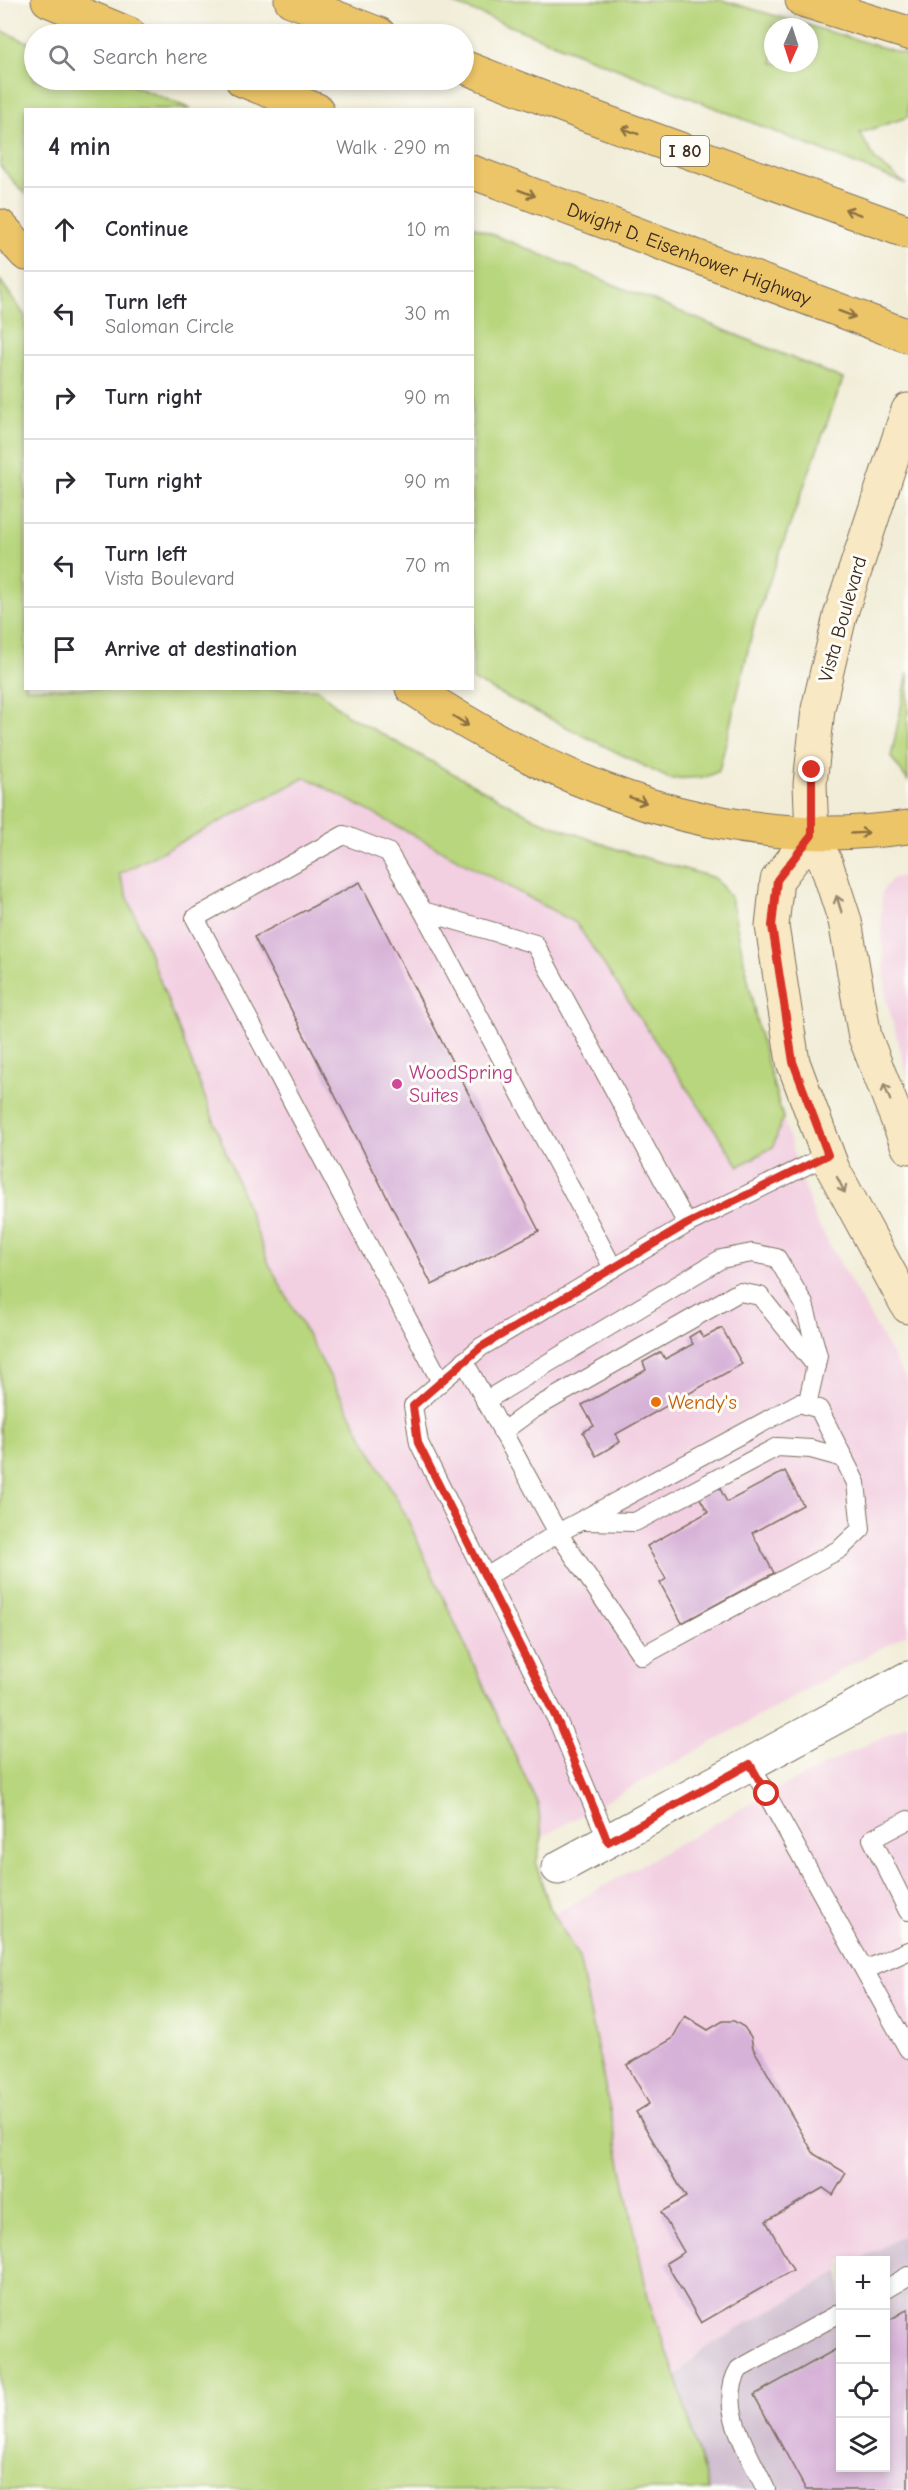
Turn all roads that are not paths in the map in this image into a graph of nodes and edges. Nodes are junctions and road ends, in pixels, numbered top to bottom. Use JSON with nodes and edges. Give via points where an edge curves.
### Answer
{"nodes":[{"id":1,"x":48,"y":0,"type":"edge"},
{"id":2,"x":291,"y":0,"type":"edge"},
{"id":3,"x":802,"y":0,"type":"edge"},
{"id":4,"x":105,"y":24,"type":"edge"},
{"id":5,"x":353,"y":24,"type":"edge"},
{"id":6,"x":908,"y":33,"type":"edge"},
{"id":7,"x":474,"y":72,"type":"edge"},
{"id":8,"x":267,"y":90,"type":"edge"},
{"id":9,"x":312,"y":108,"type":"edge"},
{"id":10,"x":474,"y":173,"type":"edge"},
{"id":11,"x":0,"y":226,"type":"edge"},
{"id":12,"x":908,"y":232,"type":"edge"},
{"id":13,"x":24,"y":252,"type":"edge"},
{"id":14,"x":908,"y":336,"type":"edge"},
{"id":15,"x":908,"y":410,"type":"edge"},
{"id":16,"x":415,"y":690,"type":"edge"},
{"id":17,"x":908,"y":827,"type":"edge"},
{"id":18,"x":812,"y":835,"type":"junction"},
{"id":19,"x":423,"y":910,"type":"junction"},
{"id":20,"x":908,"y":1147,"type":"edge"},
{"id":21,"x":828,"y":1155,"type":"junction"},
{"id":22,"x":687,"y":1224,"type":"junction"},
{"id":23,"x":613,"y":1268,"type":"junction"},
{"id":24,"x":908,"y":1307,"type":"edge"},
{"id":25,"x":464,"y":1361,"type":"junction"},
{"id":26,"x":816,"y":1366,"type":"junction"},
{"id":27,"x":441,"y":1382,"type":"junction"},
{"id":28,"x":486,"y":1401,"type":"junction"},
{"id":29,"x":807,"y":1405,"type":"junction"},
{"id":30,"x":502,"y":1432,"type":"junction"},
{"id":31,"x":844,"y":1458,"type":"junction"},
{"id":32,"x":581,"y":1521,"type":"junction"},
{"id":33,"x":558,"y":1533,"type":"junction"},
{"id":34,"x":486,"y":1576,"type":"junction"},
{"id":35,"x":908,"y":1678,"type":"edge"},
{"id":36,"x":750,"y":1764,"type":"junction"},
{"id":37,"x":908,"y":1820,"type":"edge"},
{"id":38,"x":608,"y":1842,"type":"junction"},
{"id":39,"x":558,"y":1868,"type":"dead end"},
{"id":40,"x":908,"y":1911,"type":"edge"},
{"id":41,"x":908,"y":1951,"type":"edge"},
{"id":42,"x":864,"y":1970,"type":"junction"},
{"id":43,"x":908,"y":2049,"type":"edge"},
{"id":44,"x":908,"y":2276,"type":"edge"},
{"id":45,"x":890,"y":2286,"type":"edge"},
{"id":46,"x":836,"y":2315,"type":"edge"},
{"id":47,"x":766,"y":2490,"type":"edge"}],
"edges":[{"from":1,"to":4,"type":"highway"},
{"from":2,"to":5,"type":"highway"},
{"from":3,"to":6,"type":"highway"},
{"from":12,"to":7,"type":"highway","number":"I 80","one_way":true},
{"from":8,"to":9,"type":"highway"},
{"from":10,"to":14,"type":"highway","name":"Dwight D. Eisenhower Highway","one_way":true},
{"from":11,"to":13,"type":"highway"},
{"from":15,"to":18,"type":"main road","name":"Vista Boulevard","via":[[840,616],[818,709],[810,783]]},
{"from":16,"to":18,"type":"highway","one_way":true,"via":[[467,725],[599,787],[677,814],[735,827]]},
{"from":18,"to":17,"type":"highway","one_way":true},
{"from":20,"to":18,"type":"main road","name":"Vista Boulevard","one_way":true,"via":[[865,1037],[844,921],[826,863]]},
{"from":18,"to":21,"type":"main road","via":[[777,880],[772,926],[793,1062]]},
{"from":19,"to":22,"type":"lane","via":[[536,944]]},
{"from":19,"to":23,"type":"lane"},
{"from":19,"to":27,"type":"lane","via":[[388,852],[344,836],[195,918]]},
{"from":21,"to":22,"type":"lane"},
{"from":21,"to":24,"type":"main road","one_way":true},
{"from":22,"to":23,"type":"lane"},
{"from":23,"to":25,"type":"lane"},
{"from":25,"to":27,"type":"lane"},
{"from":25,"to":28,"type":"lane"},
{"from":26,"to":28,"type":"lane","via":[[818,1356],[804,1304],[777,1258],[752,1252],[721,1259]]},
{"from":26,"to":29,"type":"lane"},
{"from":26,"to":30,"type":"lane","via":[[760,1296],[739,1292],[532,1410]]},
{"from":27,"to":34,"type":"lane","via":[[413,1406],[418,1443]]},
{"from":28,"to":30,"type":"lane"},
{"from":29,"to":31,"type":"lane","via":[[819,1409]]},
{"from":29,"to":32,"type":"lane","via":[[799,1403]]},
{"from":30,"to":33,"type":"lane"},
{"from":31,"to":32,"type":"lane","via":[[811,1449],[777,1448],[635,1522]]},
{"from":31,"to":33,"type":"lane","via":[[856,1483],[861,1529],[840,1549],[642,1656]]},
{"from":32,"to":33,"type":"lane"},
{"from":33,"to":34,"type":"lane"},
{"from":34,"to":38,"type":"lane","via":[[559,1724]]},
{"from":35,"to":36,"type":"street"},
{"from":36,"to":38,"type":"street"},
{"from":36,"to":42,"type":"lane"},
{"from":37,"to":40,"type":"lane","via":[[872,1839]]},
{"from":38,"to":39,"type":"street"},
{"from":41,"to":42,"type":"lane"},
{"from":42,"to":43,"type":"lane"},
{"from":44,"to":45,"type":"lane"},
{"from":46,"to":47,"type":"lane","via":[[739,2368],[732,2381],[734,2418]]}]}
